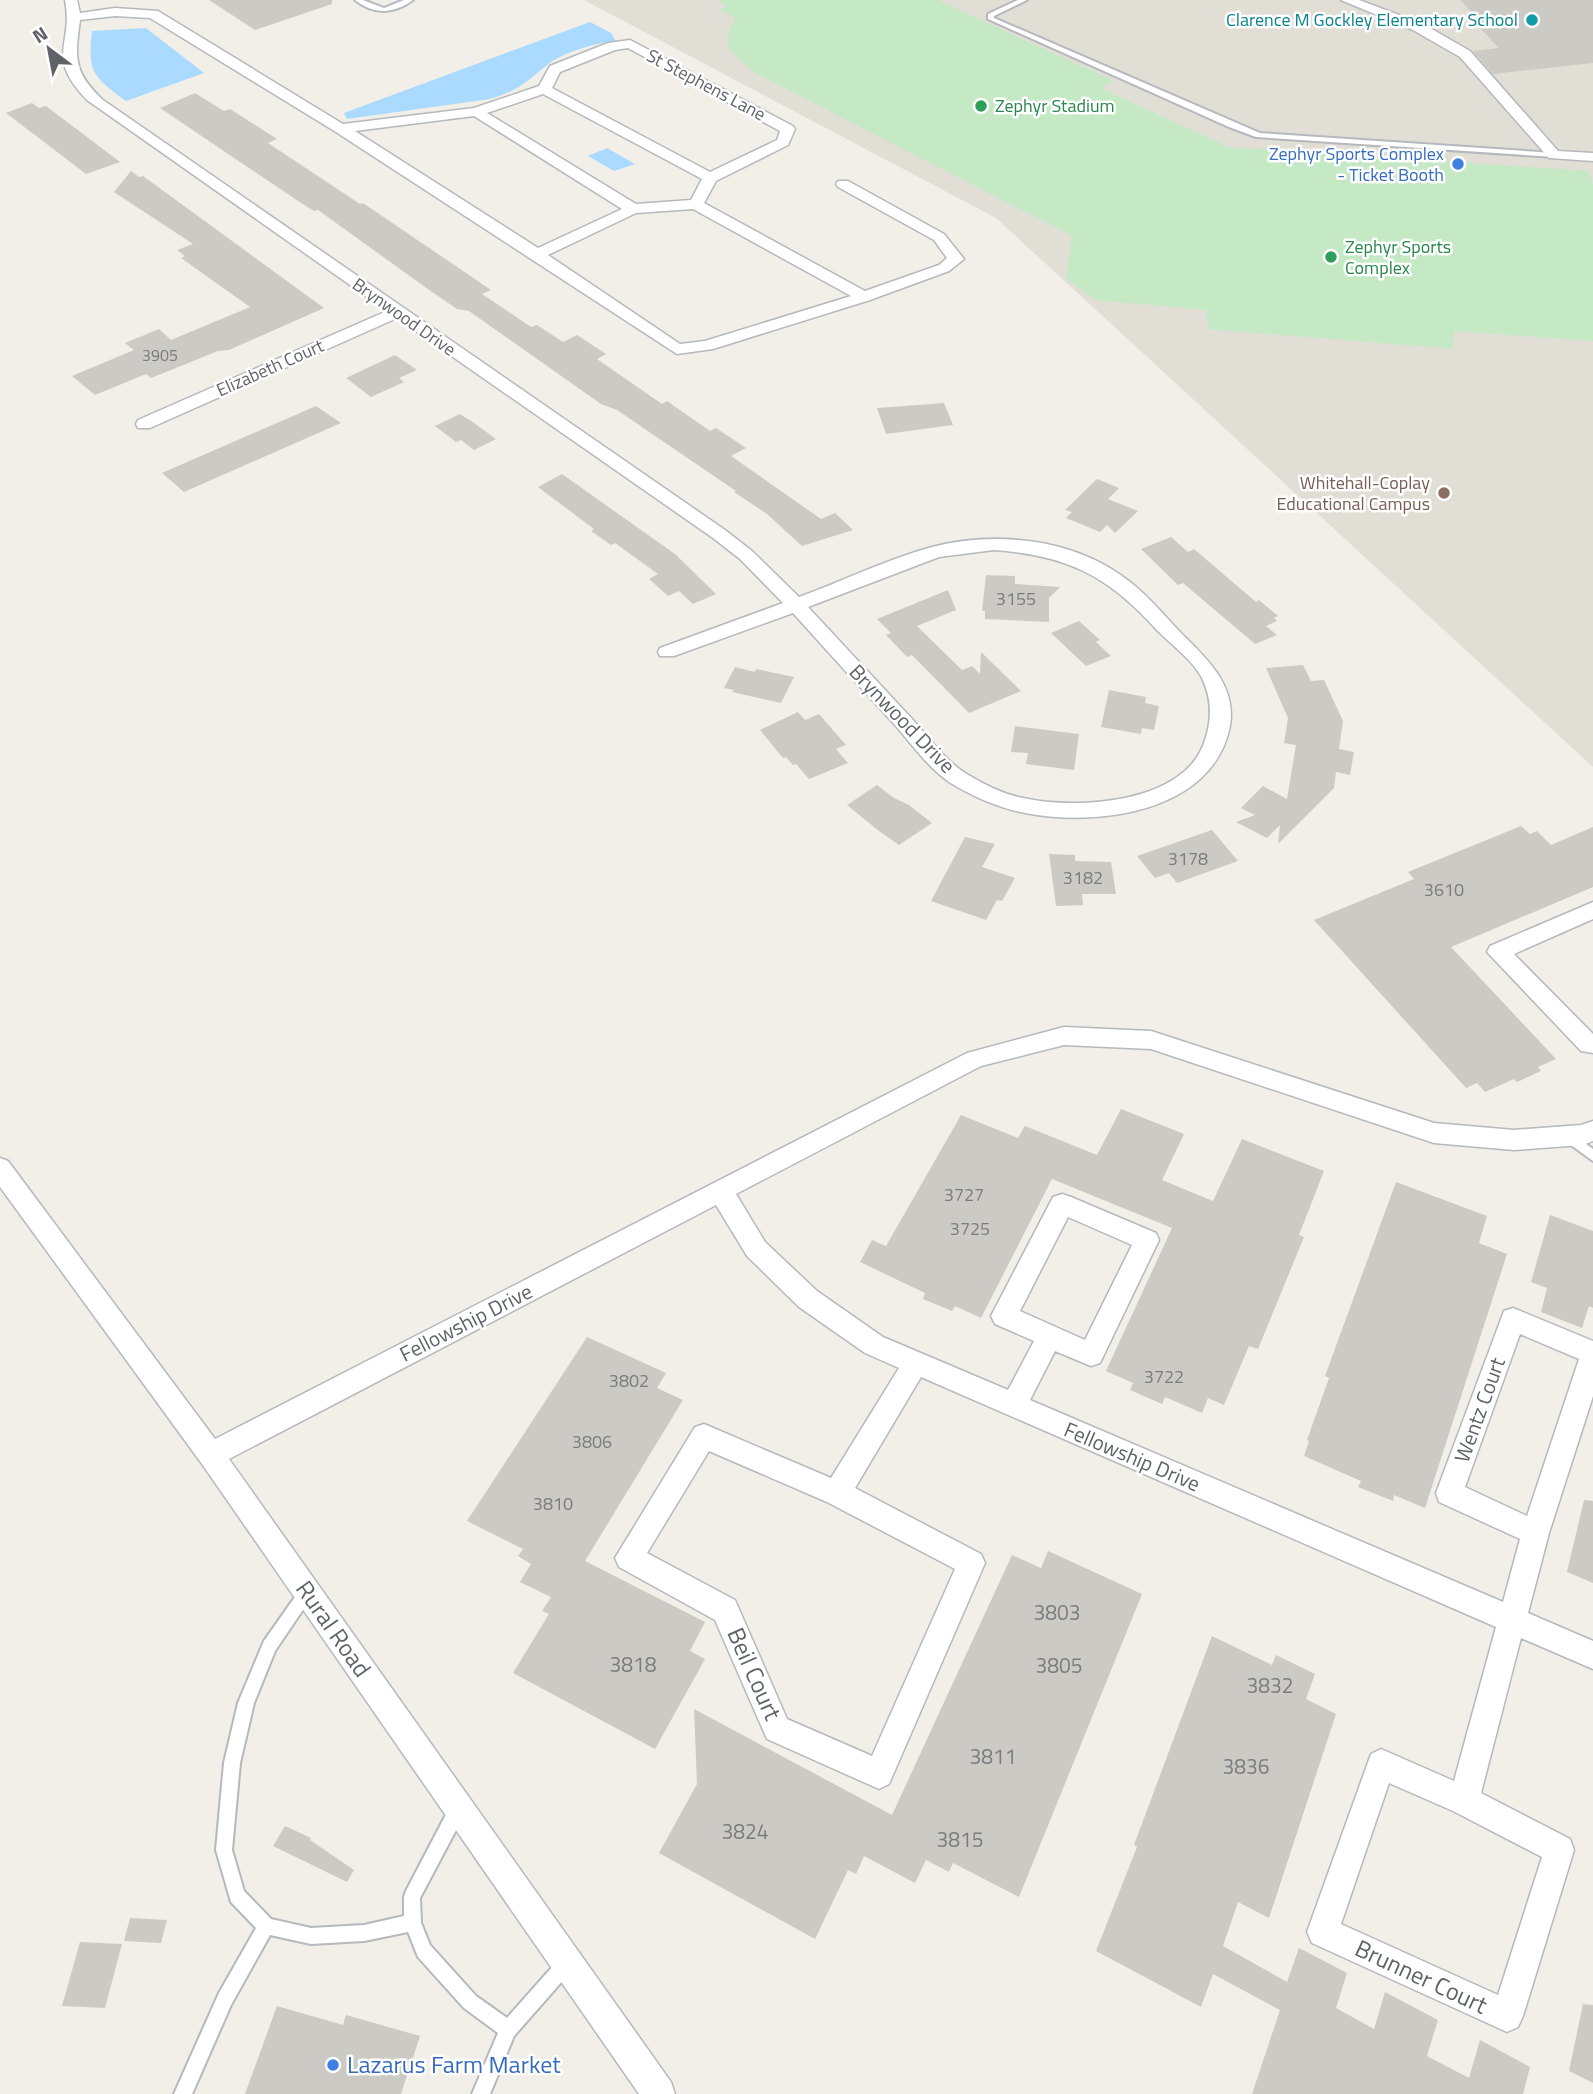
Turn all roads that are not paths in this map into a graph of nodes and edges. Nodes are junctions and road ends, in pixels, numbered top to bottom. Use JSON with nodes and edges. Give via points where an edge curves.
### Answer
{"nodes":[{"id":1,"x":71,"y":0,"type":"edge"},
{"id":2,"x":358,"y":0,"type":"edge"},
{"id":3,"x":410,"y":0,"type":"edge"},
{"id":4,"x":1024,"y":0,"type":"edge"},
{"id":5,"x":1348,"y":0,"type":"edge"},
{"id":6,"x":76,"y":17,"type":"junction"},
{"id":7,"x":544,"y":89,"type":"junction"},
{"id":8,"x":475,"y":112,"type":"junction"},
{"id":9,"x":341,"y":129,"type":"junction"},
{"id":10,"x":1554,"y":155,"type":"junction"},
{"id":11,"x":1593,"y":157,"type":"edge"},
{"id":12,"x":709,"y":178,"type":"junction"},
{"id":13,"x":843,"y":184,"type":"dead end"},
{"id":14,"x":696,"y":204,"type":"junction"},
{"id":15,"x":633,"y":209,"type":"junction"},
{"id":16,"x":537,"y":254,"type":"junction"},
{"id":17,"x":864,"y":297,"type":"junction"},
{"id":18,"x":397,"y":312,"type":"junction"},
{"id":19,"x":144,"y":424,"type":"dead end"},
{"id":20,"x":796,"y":605,"type":"junction"},
{"id":21,"x":667,"y":652,"type":"dead end"},
{"id":22,"x":1593,"y":910,"type":"edge"},
{"id":23,"x":1593,"y":1043,"type":"edge"},
{"id":24,"x":1593,"y":1131,"type":"edge"},
{"id":25,"x":1568,"y":1136,"type":"junction"},
{"id":26,"x":1593,"y":1156,"type":"edge"},
{"id":27,"x":0,"y":1168,"type":"edge"},
{"id":28,"x":721,"y":1191,"type":"junction"},
{"id":29,"x":1050,"y":1336,"type":"junction"},
{"id":30,"x":1593,"y":1354,"type":"edge"},
{"id":31,"x":916,"y":1363,"type":"junction"},
{"id":32,"x":1013,"y":1406,"type":"junction"},
{"id":33,"x":211,"y":1455,"type":"junction"},
{"id":34,"x":837,"y":1493,"type":"junction"},
{"id":35,"x":1535,"y":1533,"type":"junction"},
{"id":36,"x":307,"y":1592,"type":"junction"},
{"id":37,"x":1514,"y":1621,"type":"junction"},
{"id":38,"x":1593,"y":1656,"type":"edge"},
{"id":39,"x":1464,"y":1800,"type":"junction"},
{"id":40,"x":459,"y":1809,"type":"junction"},
{"id":41,"x":413,"y":1922,"type":"junction"},
{"id":42,"x":266,"y":1926,"type":"junction"},
{"id":43,"x":567,"y":1963,"type":"junction"},
{"id":44,"x":508,"y":2030,"type":"junction"},
{"id":45,"x":183,"y":2094,"type":"edge"},
{"id":46,"x":481,"y":2094,"type":"edge"},
{"id":47,"x":659,"y":2094,"type":"edge"}],
"edges":[{"from":1,"to":6,"type":"street","name":"Brynwood Drive"},
{"from":2,"to":3,"type":"lane","via":[[377,11]]},
{"from":4,"to":10,"type":"lane","via":[[990,15],[991,19],[1259,135]]},
{"from":5,"to":10,"type":"street","via":[[1418,27],[1465,54]]},
{"from":6,"to":9,"type":"street","via":[[153,14]]},
{"from":6,"to":18,"type":"street","name":"Brynwood Drive","via":[[68,48],[70,64],[92,97]]},
{"from":7,"to":8,"type":"street","name":"St Stephens Lane"},
{"from":7,"to":12,"type":"street"},
{"from":7,"to":12,"type":"street","name":"St Stephens Lane","via":[[555,69],[630,44],[788,129],[783,142]]},
{"from":8,"to":9,"type":"street","name":"St Stephens Lane"},
{"from":8,"to":15,"type":"street"},
{"from":9,"to":16,"type":"street"},
{"from":10,"to":11,"type":"street"},
{"from":12,"to":14,"type":"street"},
{"from":13,"to":17,"type":"street","via":[[939,237],[956,259],[944,268]]},
{"from":14,"to":15,"type":"street"},
{"from":14,"to":17,"type":"street"},
{"from":15,"to":16,"type":"street"},
{"from":16,"to":17,"type":"street","via":[[677,349],[707,346]]},
{"from":18,"to":19,"type":"street","name":"Elizabeth Court"},
{"from":18,"to":20,"type":"street","name":"Brynwood Drive","via":[[719,534]]},
{"from":20,"to":20,"type":"street","name":"Brynwood Drive","via":[[947,771],[997,798],[1057,811],[1108,810],[1139,803],[1187,779],[1215,744],[1221,708],[1206,669],[1130,591],[1072,557],[1019,545],[964,546],[936,552]]},
{"from":20,"to":21,"type":"street","name":"Brynwood Drive"},
{"from":22,"to":23,"type":"street","via":[[1498,951],[1589,1045]]},
{"from":24,"to":25,"type":"street","name":"Fellowship Drive"},
{"from":25,"to":26,"type":"lane"},
{"from":25,"to":28,"type":"street","name":"Fellowship Drive","via":[[1514,1140],[1434,1133],[1151,1040],[1064,1036],[975,1059]]},
{"from":27,"to":33,"type":"street","name":"Rural Road"},
{"from":28,"to":31,"type":"street","name":"Fellowship Drive","via":[[756,1249],[808,1299],[874,1345]]},
{"from":28,"to":33,"type":"street","name":"Fellowship Drive"},
{"from":29,"to":29,"type":"street","via":[[1004,1316],[1062,1204],[1147,1240],[1091,1355]]},
{"from":29,"to":32,"type":"street"},
{"from":30,"to":35,"type":"street","name":"Wentz Court"},
{"from":30,"to":35,"type":"street","name":"Wentz Court","via":[[1513,1319],[1449,1493]]},
{"from":31,"to":32,"type":"street","name":"Fellowship Drive"},
{"from":31,"to":34,"type":"street"},
{"from":32,"to":37,"type":"street","name":"Fellowship Drive"},
{"from":33,"to":36,"type":"street","name":"Rural Road"},
{"from":34,"to":34,"type":"street","name":"Beil Court","via":[[704,1436],[629,1558],[725,1610],[777,1729],[879,1774],[971,1563]]},
{"from":35,"to":37,"type":"street","name":"Wentz Court"},
{"from":36,"to":40,"type":"street","name":"Rural Road"},
{"from":36,"to":42,"type":"lane","via":[[269,1646],[246,1703],[233,1763],[224,1850],[237,1896]]},
{"from":37,"to":38,"type":"street","name":"Fellowship Drive"},
{"from":37,"to":39,"type":"street"},
{"from":39,"to":39,"type":"street","name":"Brunner Court","via":[[1381,1764],[1323,1932],[1507,2016],[1559,1850]]},
{"from":40,"to":41,"type":"lane","via":[[412,1897]]},
{"from":40,"to":43,"type":"street","name":"Rural Road"},
{"from":41,"to":42,"type":"lane","via":[[364,1933],[311,1936]]},
{"from":41,"to":44,"type":"lane","via":[[424,1951],[470,2002]]},
{"from":42,"to":45,"type":"lane","via":[[225,1999]]},
{"from":43,"to":44,"type":"lane"},
{"from":43,"to":47,"type":"street","name":"Rural Road"},
{"from":44,"to":46,"type":"lane"}]}
